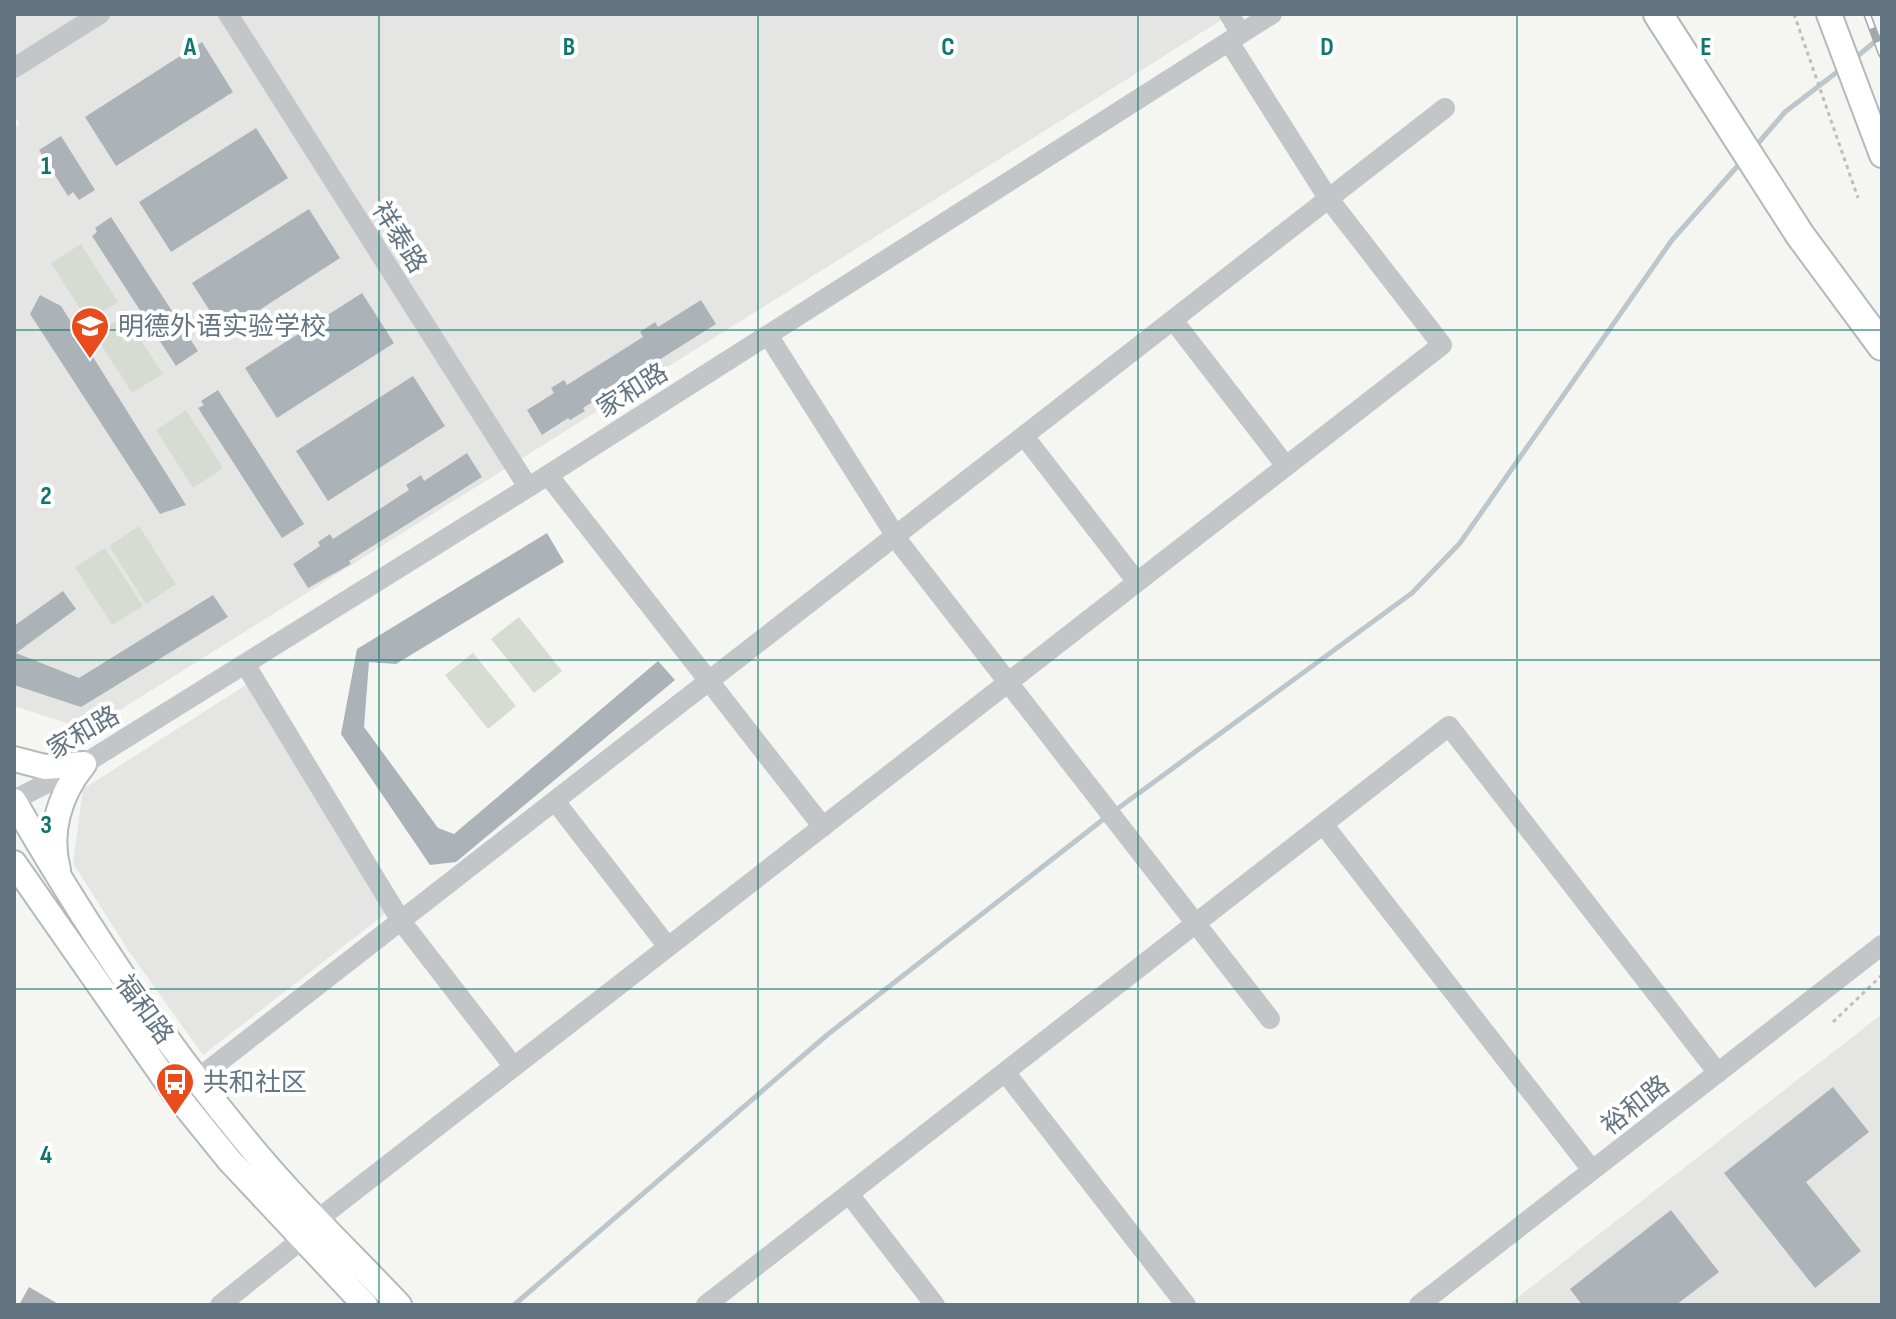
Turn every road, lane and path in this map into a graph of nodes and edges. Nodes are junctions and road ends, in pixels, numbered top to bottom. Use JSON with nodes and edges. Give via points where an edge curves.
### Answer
{"nodes":[{"id":1,"x":100,"y":14,"type":"edge"},
{"id":2,"x":228,"y":14,"type":"edge"},
{"id":3,"x":1229,"y":14,"type":"edge"},
{"id":4,"x":1272,"y":14,"type":"edge"},
{"id":5,"x":1658,"y":14,"type":"edge"},
{"id":6,"x":1794,"y":14,"type":"edge"},
{"id":7,"x":1829,"y":14,"type":"edge"},
{"id":8,"x":1235,"y":38,"type":"junction"},
{"id":9,"x":14,"y":68,"type":"edge"},
{"id":10,"x":1445,"y":108,"type":"dead end"},
{"id":11,"x":1882,"y":154,"type":"edge"},
{"id":12,"x":1328,"y":198,"type":"junction"},
{"id":13,"x":1858,"y":198,"type":"dead end"},
{"id":14,"x":1173,"y":320,"type":"junction"},
{"id":15,"x":768,"y":335,"type":"junction"},
{"id":16,"x":1882,"y":346,"type":"edge"},
{"id":17,"x":1024,"y":436,"type":"junction"},
{"id":18,"x":1286,"y":466,"type":"junction"},
{"id":19,"x":548,"y":475,"type":"junction"},
{"id":20,"x":528,"y":487,"type":"junction"},
{"id":21,"x":895,"y":536,"type":"junction"},
{"id":22,"x":1137,"y":582,"type":"junction"},
{"id":23,"x":245,"y":664,"type":"junction"},
{"id":24,"x":709,"y":681,"type":"junction"},
{"id":25,"x":1008,"y":682,"type":"junction"},
{"id":26,"x":14,"y":759,"type":"edge"},
{"id":27,"x":84,"y":764,"type":"junction"},
{"id":28,"x":14,"y":800,"type":"edge"},
{"id":29,"x":555,"y":801,"type":"junction"},
{"id":30,"x":1323,"y":824,"type":"junction"},
{"id":31,"x":823,"y":827,"type":"junction"},
{"id":32,"x":14,"y":863,"type":"edge"},
{"id":33,"x":61,"y":883,"type":"junction"},
{"id":34,"x":14,"y":887,"type":"edge"},
{"id":35,"x":44,"y":908,"type":"junction"},
{"id":36,"x":401,"y":921,"type":"junction"},
{"id":37,"x":1196,"y":923,"type":"junction"},
{"id":38,"x":1882,"y":945,"type":"edge"},
{"id":39,"x":668,"y":947,"type":"junction"},
{"id":40,"x":1882,"y":975,"type":"edge"},
{"id":41,"x":1270,"y":1019,"type":"dead end"},
{"id":42,"x":1833,"y":1022,"type":"dead end"},
{"id":43,"x":514,"y":1067,"type":"junction"},
{"id":44,"x":1005,"y":1072,"type":"junction"},
{"id":45,"x":1718,"y":1073,"type":"junction"},
{"id":46,"x":196,"y":1080,"type":"junction"},
{"id":47,"x":1592,"y":1170,"type":"junction"},
{"id":48,"x":849,"y":1194,"type":"junction"},
{"id":49,"x":317,"y":1220,"type":"junction"},
{"id":50,"x":301,"y":1240,"type":"junction"},
{"id":51,"x":220,"y":1305,"type":"edge"},
{"id":52,"x":365,"y":1305,"type":"edge"},
{"id":53,"x":399,"y":1305,"type":"edge"},
{"id":54,"x":706,"y":1305,"type":"edge"},
{"id":55,"x":935,"y":1305,"type":"edge"},
{"id":56,"x":1186,"y":1305,"type":"edge"},
{"id":57,"x":1419,"y":1305,"type":"edge"}],
"edges":[{"from":1,"to":9,"type":"street"},
{"from":2,"to":20,"type":"street","name":"祥泰路"},
{"from":3,"to":8,"type":"street"},
{"from":4,"to":8,"type":"street","name":"家和路"},
{"from":5,"to":16,"type":"highway","via":[[1800,235]]},
{"from":6,"to":13,"type":"path"},
{"from":7,"to":11,"type":"main road"},
{"from":8,"to":12,"type":"street"},
{"from":8,"to":15,"type":"street","name":"家和路"},
{"from":10,"to":12,"type":"street"},
{"from":12,"to":14,"type":"street"},
{"from":12,"to":18,"type":"street","via":[[1442,345]]},
{"from":14,"to":17,"type":"street"},
{"from":14,"to":18,"type":"street"},
{"from":15,"to":19,"type":"street","name":"家和路"},
{"from":15,"to":21,"type":"street"},
{"from":17,"to":21,"type":"street"},
{"from":17,"to":22,"type":"street"},
{"from":18,"to":22,"type":"street"},
{"from":19,"to":20,"type":"street","name":"家和路"},
{"from":19,"to":24,"type":"street"},
{"from":20,"to":23,"type":"street","name":"家和路"},
{"from":21,"to":24,"type":"street"},
{"from":21,"to":25,"type":"street"},
{"from":22,"to":25,"type":"street"},
{"from":23,"to":27,"type":"street","name":"家和路"},
{"from":23,"to":36,"type":"street"},
{"from":24,"to":29,"type":"street"},
{"from":24,"to":31,"type":"street"},
{"from":25,"to":31,"type":"street"},
{"from":25,"to":37,"type":"street"},
{"from":26,"to":27,"type":"main road","via":[[45,767]]},
{"from":27,"to":28,"type":"street","name":"家和路"},
{"from":27,"to":33,"type":"main road","via":[[58,811],[54,847]]},
{"from":28,"to":33,"type":"main road","name":"福和路"},
{"from":29,"to":36,"type":"street"},
{"from":29,"to":39,"type":"street"},
{"from":30,"to":37,"type":"street"},
{"from":30,"to":45,"type":"street","via":[[1449,726]]},
{"from":30,"to":47,"type":"street"},
{"from":31,"to":39,"type":"street"},
{"from":32,"to":35,"type":"main road","name":"福和路"},
{"from":33,"to":46,"type":"main road","name":"福和路"},
{"from":34,"to":35,"type":"main road"},
{"from":35,"to":50,"type":"main road","name":"福和路","via":[[174,1092]]},
{"from":36,"to":43,"type":"street"},
{"from":36,"to":46,"type":"street"},
{"from":37,"to":41,"type":"street"},
{"from":37,"to":44,"type":"street"},
{"from":38,"to":45,"type":"street","name":"裕和路"},
{"from":39,"to":43,"type":"street"},
{"from":40,"to":42,"type":"path"},
{"from":43,"to":49,"type":"street"},
{"from":44,"to":48,"type":"street"},
{"from":44,"to":56,"type":"street"},
{"from":45,"to":47,"type":"street","name":"裕和路"},
{"from":46,"to":49,"type":"main road","name":"福和路"},
{"from":47,"to":57,"type":"street","name":"裕和路"},
{"from":48,"to":54,"type":"street"},
{"from":48,"to":55,"type":"street"},
{"from":49,"to":53,"type":"main road","name":"福和路"},
{"from":50,"to":51,"type":"street"},
{"from":50,"to":52,"type":"main road","name":"福和路"}]}
